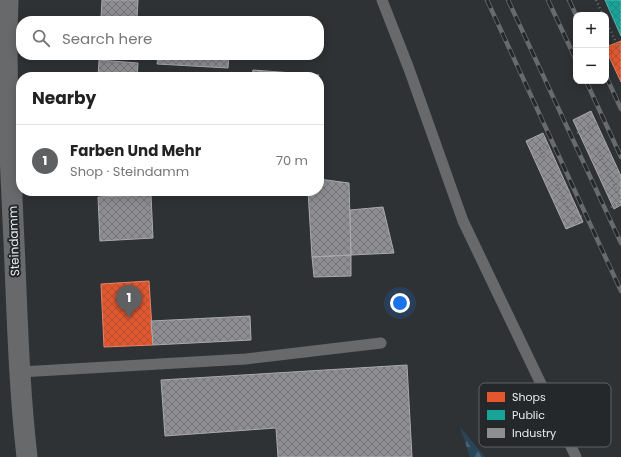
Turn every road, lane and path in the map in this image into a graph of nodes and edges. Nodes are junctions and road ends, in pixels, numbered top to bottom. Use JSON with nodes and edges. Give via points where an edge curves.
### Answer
{"nodes":[{"id":1,"x":8,"y":0,"type":"edge"},
{"id":2,"x":382,"y":0,"type":"edge"},
{"id":3,"x":596,"y":0,"type":"edge"},
{"id":4,"x":602,"y":12,"type":"edge"},
{"id":5,"x":609,"y":27,"type":"edge"},
{"id":6,"x":621,"y":53,"type":"edge"},
{"id":7,"x":599,"y":123,"type":"dead end"},
{"id":8,"x":588,"y":128,"type":"junction"},
{"id":9,"x":577,"y":133,"type":"dead end"},
{"id":10,"x":591,"y":135,"type":"dead end"},
{"id":11,"x":549,"y":145,"type":"dead end"},
{"id":12,"x":597,"y":148,"type":"dead end"},
{"id":13,"x":544,"y":157,"type":"dead end"},
{"id":14,"x":550,"y":170,"type":"dead end"},
{"id":15,"x":621,"y":201,"type":"edge"},
{"id":16,"x":611,"y":207,"type":"dead end"},
{"id":17,"x":582,"y":216,"type":"dead end"},
{"id":18,"x":381,"y":343,"type":"dead end"},
{"id":19,"x":20,"y":372,"type":"junction"},
{"id":20,"x":541,"y":383,"type":"edge"},
{"id":21,"x":571,"y":447,"type":"edge"},
{"id":22,"x":27,"y":457,"type":"edge"},
{"id":23,"x":576,"y":457,"type":"edge"}],
"edges":[{"from":1,"to":19,"type":"street","name":"Steindamm","via":[[6,44]]},
{"from":2,"to":20,"type":"lane","via":[[463,221]]},
{"from":3,"to":4,"type":"path"},
{"from":5,"to":6,"type":"path"},
{"from":7,"to":8,"type":"path"},
{"from":8,"to":9,"type":"path"},
{"from":8,"to":10,"type":"path"},
{"from":11,"to":13,"type":"path","via":[[540,150]]},
{"from":12,"to":15,"type":"path"},
{"from":14,"to":17,"type":"path","via":[[573,220]]},
{"from":15,"to":16,"type":"path"},
{"from":18,"to":19,"type":"lane","via":[[246,360]]},
{"from":19,"to":22,"type":"street","name":"Steindamm"},
{"from":21,"to":23,"type":"lane"}]}
